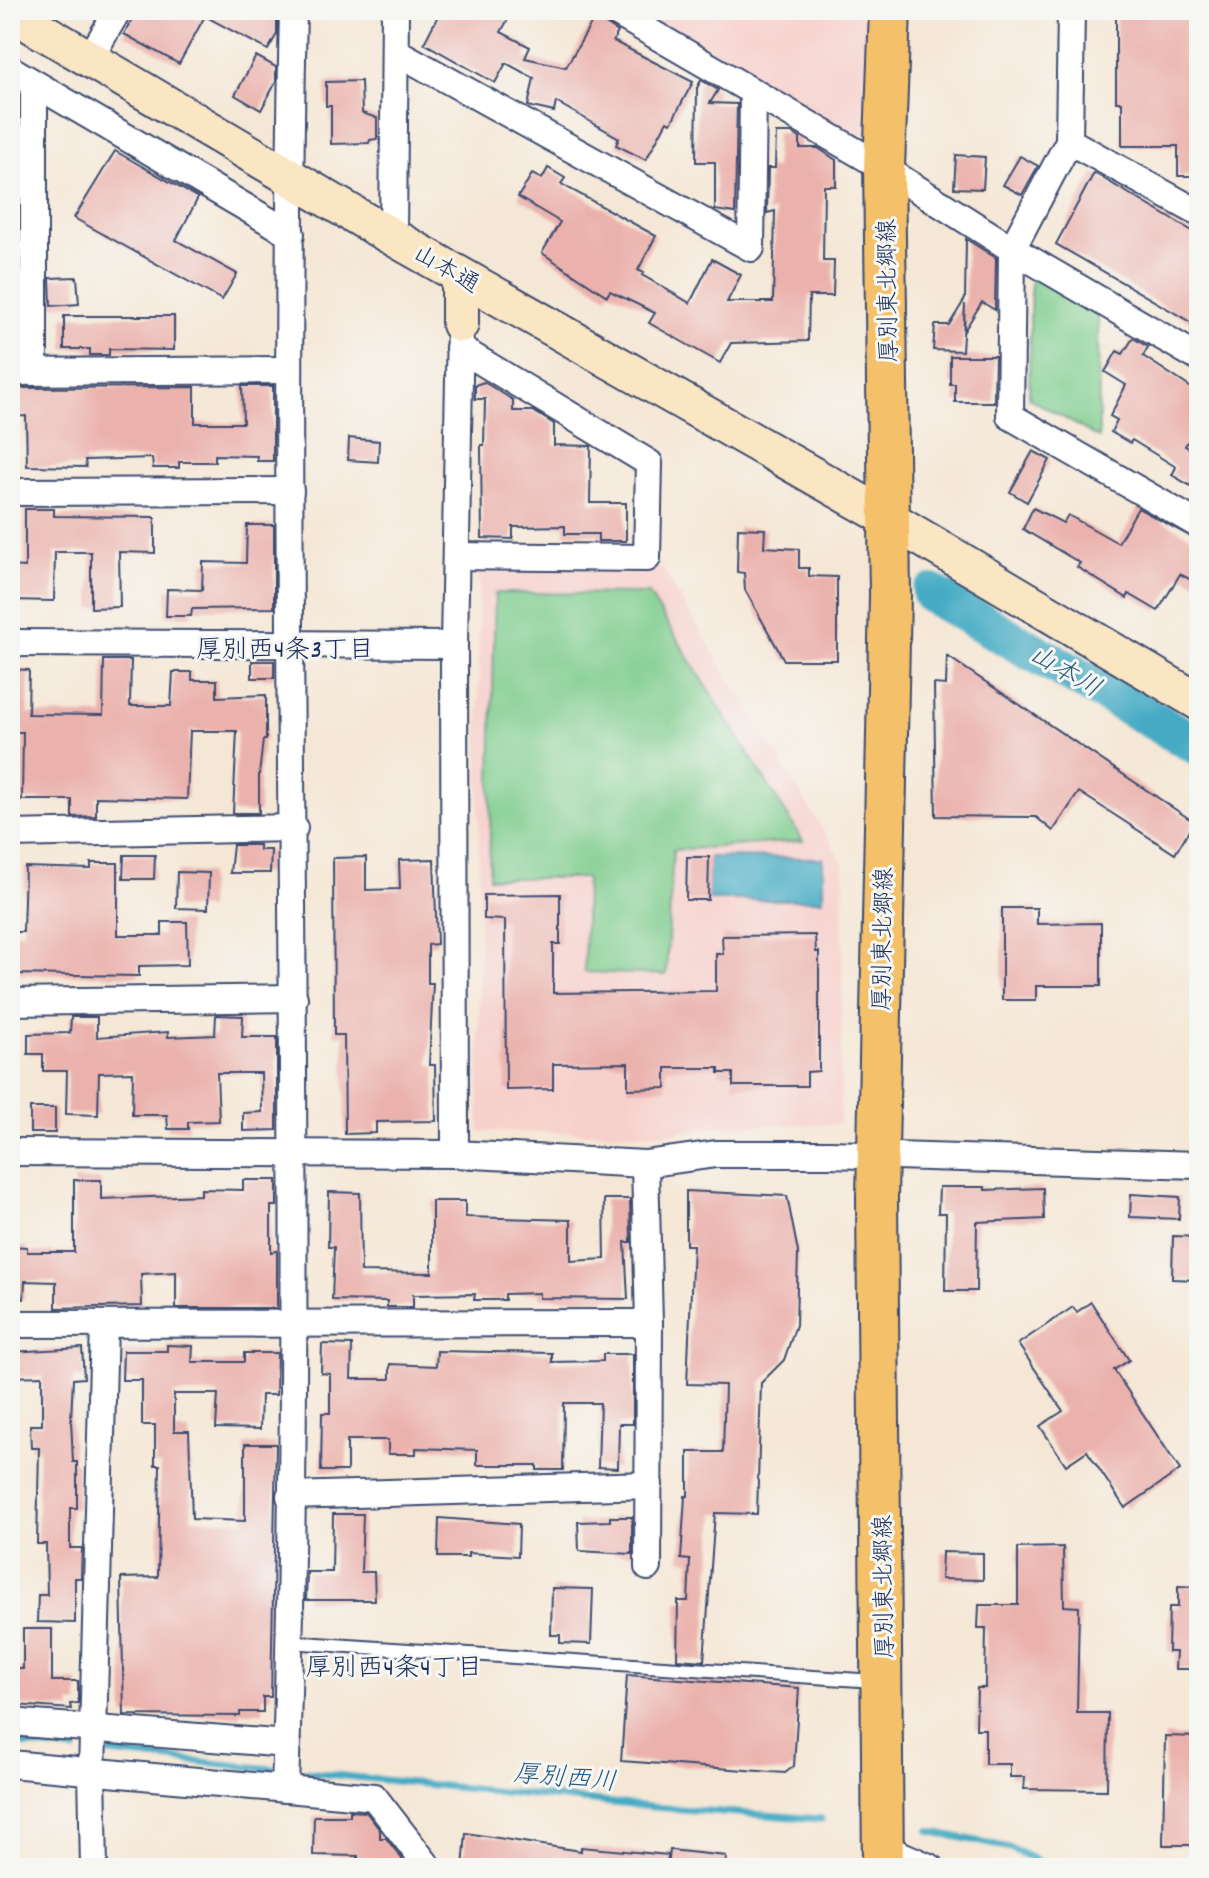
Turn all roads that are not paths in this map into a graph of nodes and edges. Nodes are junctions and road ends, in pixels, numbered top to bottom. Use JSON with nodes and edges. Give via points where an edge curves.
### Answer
{"nodes":[{"id":1,"x":118,"y":10,"type":"edge"},
{"id":2,"x":293,"y":10,"type":"edge"},
{"id":3,"x":395,"y":10,"type":"edge"},
{"id":4,"x":612,"y":10,"type":"edge"},
{"id":5,"x":890,"y":10,"type":"edge"},
{"id":6,"x":1071,"y":10,"type":"edge"},
{"id":7,"x":10,"y":12,"type":"edge"},
{"id":8,"x":395,"y":51,"type":"junction"},
{"id":9,"x":90,"y":58,"type":"junction"},
{"id":10,"x":10,"y":69,"type":"edge"},
{"id":11,"x":34,"y":84,"type":"junction"},
{"id":12,"x":753,"y":92,"type":"junction"},
{"id":13,"x":1069,"y":141,"type":"junction"},
{"id":14,"x":884,"y":168,"type":"junction"},
{"id":15,"x":290,"y":186,"type":"junction"},
{"id":16,"x":1199,"y":213,"type":"edge"},
{"id":17,"x":291,"y":228,"type":"junction"},
{"id":18,"x":393,"y":237,"type":"junction"},
{"id":19,"x":1012,"y":249,"type":"junction"},
{"id":20,"x":460,"y":311,"type":"junction"},
{"id":21,"x":1199,"y":358,"type":"edge"},
{"id":22,"x":289,"y":370,"type":"junction"},
{"id":23,"x":22,"y":372,"type":"edge"},
{"id":24,"x":290,"y":491,"type":"junction"},
{"id":25,"x":10,"y":492,"type":"edge"},
{"id":26,"x":888,"y":518,"type":"junction"},
{"id":27,"x":1199,"y":525,"type":"edge"},
{"id":28,"x":456,"y":556,"type":"junction"},
{"id":29,"x":10,"y":643,"type":"edge"},
{"id":30,"x":292,"y":643,"type":"junction"},
{"id":31,"x":454,"y":645,"type":"junction"},
{"id":32,"x":1199,"y":702,"type":"edge"},
{"id":33,"x":294,"y":828,"type":"junction"},
{"id":34,"x":10,"y":834,"type":"edge"},
{"id":35,"x":294,"y":998,"type":"junction"},
{"id":36,"x":10,"y":1002,"type":"edge"},
{"id":37,"x":10,"y":1152,"type":"edge"},
{"id":38,"x":294,"y":1153,"type":"junction"},
{"id":39,"x":455,"y":1154,"type":"junction"},
{"id":40,"x":878,"y":1156,"type":"junction"},
{"id":41,"x":645,"y":1164,"type":"junction"},
{"id":42,"x":1199,"y":1165,"type":"edge"},
{"id":43,"x":649,"y":1323,"type":"junction"},
{"id":44,"x":10,"y":1324,"type":"edge"},
{"id":45,"x":104,"y":1324,"type":"junction"},
{"id":46,"x":294,"y":1324,"type":"junction"},
{"id":47,"x":649,"y":1485,"type":"junction"},
{"id":48,"x":290,"y":1496,"type":"junction"},
{"id":49,"x":648,"y":1567,"type":"dead end"},
{"id":50,"x":288,"y":1642,"type":"junction"},
{"id":51,"x":884,"y":1682,"type":"junction"},
{"id":52,"x":10,"y":1722,"type":"edge"},
{"id":53,"x":94,"y":1729,"type":"junction"},
{"id":54,"x":287,"y":1744,"type":"junction"},
{"id":55,"x":10,"y":1764,"type":"edge"},
{"id":56,"x":92,"y":1772,"type":"junction"},
{"id":57,"x":285,"y":1789,"type":"junction"},
{"id":58,"x":883,"y":1858,"type":"edge"},
{"id":59,"x":94,"y":1868,"type":"edge"},
{"id":60,"x":429,"y":1868,"type":"edge"},
{"id":61,"x":931,"y":1868,"type":"edge"}],
"edges":[{"from":1,"to":9,"type":"street"},
{"from":2,"to":15,"type":"street"},
{"from":3,"to":8,"type":"street"},
{"from":4,"to":12,"type":"street"},
{"from":5,"to":14,"type":"main road","name":"厚別東北郷線"},
{"from":6,"to":13,"type":"street"},
{"from":7,"to":9,"type":"street","name":"山本通"},
{"from":8,"to":12,"type":"street","via":[[751,248]]},
{"from":8,"to":18,"type":"street"},
{"from":9,"to":15,"type":"street","name":"山本通"},
{"from":10,"to":11,"type":"street"},
{"from":11,"to":17,"type":"street"},
{"from":11,"to":23,"type":"street"},
{"from":12,"to":14,"type":"street"},
{"from":13,"to":16,"type":"street"},
{"from":13,"to":19,"type":"street"},
{"from":14,"to":19,"type":"street"},
{"from":14,"to":26,"type":"main road","name":"厚別東北郷線"},
{"from":15,"to":17,"type":"street"},
{"from":15,"to":18,"type":"street","name":"山本通"},
{"from":17,"to":22,"type":"street"},
{"from":18,"to":20,"type":"street","name":"山本通"},
{"from":19,"to":21,"type":"street"},
{"from":19,"to":27,"type":"street","via":[[1010,416]]},
{"from":20,"to":26,"type":"street","name":"山本通"},
{"from":20,"to":28,"type":"street"},
{"from":20,"to":28,"type":"street","via":[[649,463],[647,558]]},
{"from":22,"to":23,"type":"street"},
{"from":22,"to":24,"type":"street"},
{"from":24,"to":25,"type":"street"},
{"from":24,"to":30,"type":"street"},
{"from":26,"to":32,"type":"street","name":"山本通"},
{"from":26,"to":40,"type":"main road","name":"厚別東北郷線"},
{"from":28,"to":31,"type":"street"},
{"from":29,"to":30,"type":"street"},
{"from":30,"to":31,"type":"street"},
{"from":30,"to":33,"type":"street"},
{"from":31,"to":39,"type":"street"},
{"from":33,"to":34,"type":"street"},
{"from":33,"to":35,"type":"street"},
{"from":35,"to":36,"type":"street"},
{"from":35,"to":38,"type":"street"},
{"from":37,"to":38,"type":"street"},
{"from":38,"to":39,"type":"street"},
{"from":38,"to":46,"type":"street"},
{"from":39,"to":41,"type":"street"},
{"from":40,"to":41,"type":"street","via":[[716,1154]]},
{"from":40,"to":42,"type":"street"},
{"from":40,"to":51,"type":"main road","name":"厚別東北郷線"},
{"from":41,"to":43,"type":"street"},
{"from":43,"to":46,"type":"street"},
{"from":43,"to":47,"type":"street"},
{"from":44,"to":45,"type":"street"},
{"from":45,"to":46,"type":"street"},
{"from":45,"to":53,"type":"street"},
{"from":46,"to":48,"type":"street"},
{"from":47,"to":48,"type":"street"},
{"from":47,"to":49,"type":"street"},
{"from":48,"to":50,"type":"street"},
{"from":50,"to":51,"type":"lane"},
{"from":50,"to":54,"type":"street"},
{"from":51,"to":58,"type":"main road","name":"厚別東北郷線"},
{"from":52,"to":53,"type":"street"},
{"from":53,"to":54,"type":"street"},
{"from":53,"to":56,"type":"street"},
{"from":54,"to":57,"type":"street"},
{"from":55,"to":56,"type":"street"},
{"from":56,"to":57,"type":"street"},
{"from":56,"to":59,"type":"street"},
{"from":57,"to":60,"type":"street","via":[[374,1797]]},
{"from":58,"to":61,"type":"street"}]}
